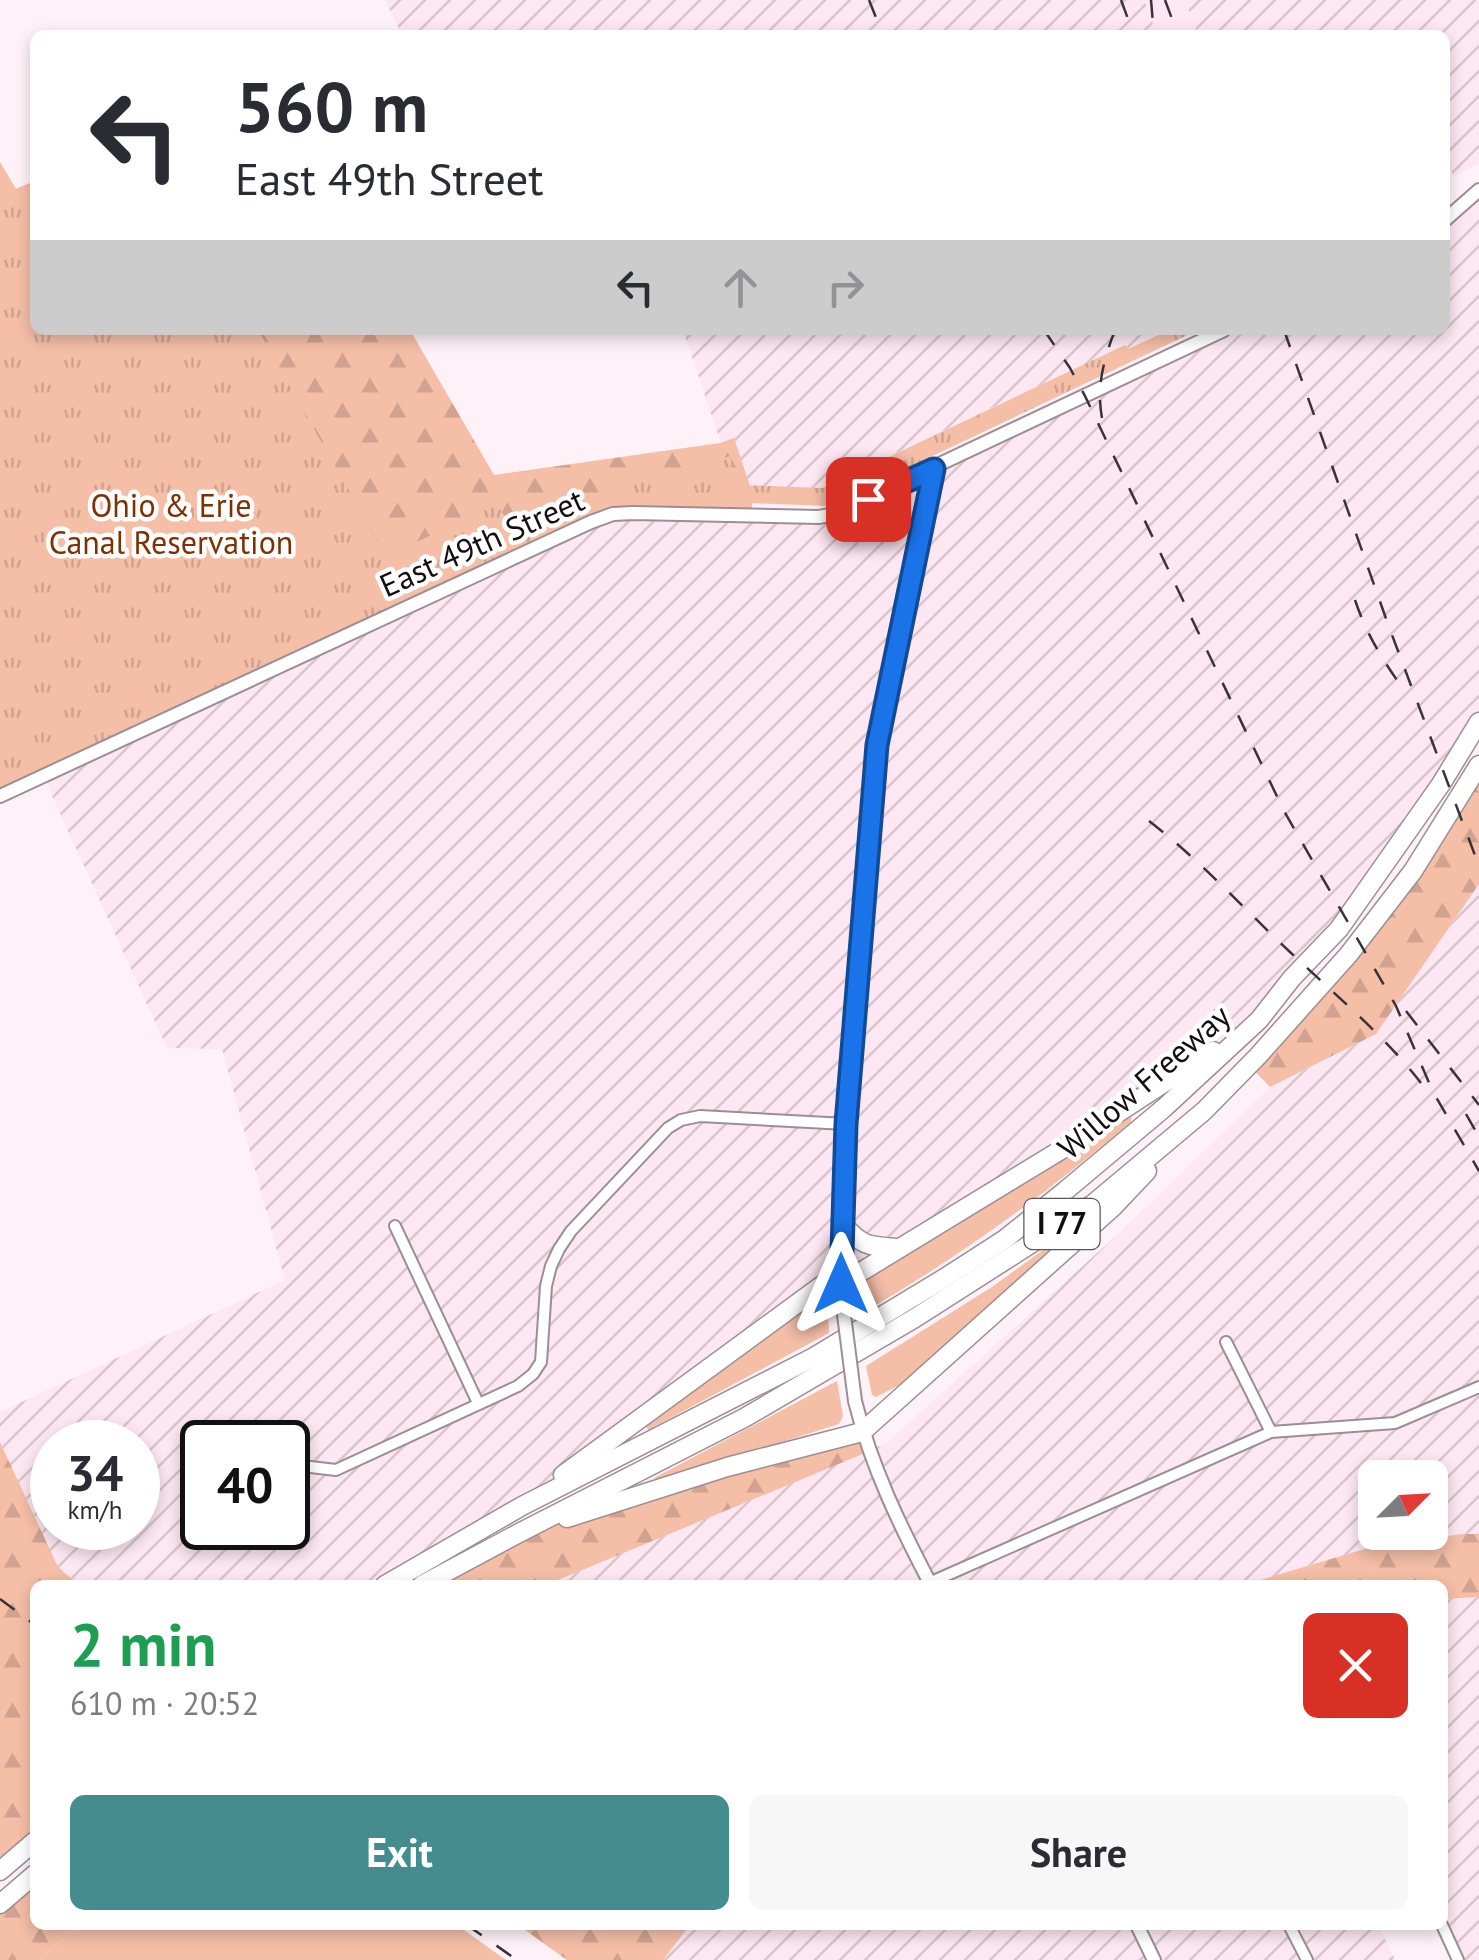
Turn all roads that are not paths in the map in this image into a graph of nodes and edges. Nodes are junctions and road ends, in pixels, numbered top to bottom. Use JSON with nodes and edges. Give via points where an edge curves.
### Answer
{"nodes":[{"id":1,"x":1479,"y":190,"type":"edge"},
{"id":2,"x":1450,"y":216,"type":"edge"},
{"id":3,"x":1214,"y":335,"type":"edge"},
{"id":4,"x":934,"y":469,"type":"junction"},
{"id":5,"x":1479,"y":722,"type":"edge"},
{"id":6,"x":1479,"y":765,"type":"edge"},
{"id":7,"x":0,"y":796,"type":"edge"},
{"id":8,"x":1260,"y":1020,"type":"junction"},
{"id":9,"x":1204,"y":1111,"type":"junction"},
{"id":10,"x":846,"y":1124,"type":"junction"},
{"id":11,"x":841,"y":1222,"type":"junction"},
{"id":12,"x":395,"y":1226,"type":"dead end"},
{"id":13,"x":898,"y":1248,"type":"junction"},
{"id":14,"x":841,"y":1292,"type":"junction"},
{"id":15,"x":1226,"y":1342,"type":"dead end"},
{"id":16,"x":1479,"y":1387,"type":"edge"},
{"id":17,"x":478,"y":1403,"type":"junction"},
{"id":18,"x":862,"y":1432,"type":"junction"},
{"id":19,"x":1271,"y":1432,"type":"junction"},
{"id":20,"x":310,"y":1467,"type":"edge"},
{"id":21,"x":522,"y":1506,"type":"junction"},
{"id":22,"x":519,"y":1533,"type":"junction"},
{"id":23,"x":394,"y":1580,"type":"edge"},
{"id":24,"x":431,"y":1580,"type":"edge"},
{"id":25,"x":928,"y":1580,"type":"edge"},
{"id":26,"x":939,"y":1580,"type":"edge"},
{"id":27,"x":30,"y":1845,"type":"edge"},
{"id":28,"x":0,"y":1871,"type":"edge"},
{"id":29,"x":30,"y":1878,"type":"edge"},
{"id":30,"x":0,"y":1904,"type":"edge"},
{"id":31,"x":1139,"y":1930,"type":"edge"},
{"id":32,"x":1291,"y":1930,"type":"edge"},
{"id":33,"x":1444,"y":1930,"type":"edge"},
{"id":34,"x":1154,"y":1960,"type":"edge"},
{"id":35,"x":1306,"y":1960,"type":"edge"},
{"id":36,"x":1458,"y":1960,"type":"edge"}],
"edges":[{"from":1,"to":2,"type":"street"},
{"from":3,"to":4,"type":"street","name":"East 49th Street"},
{"from":4,"to":7,"type":"street","name":"East 49th Street","via":[[819,517],[613,514],[590,522]]},
{"from":4,"to":10,"type":"street","via":[[878,736]]},
{"from":5,"to":8,"type":"highway","name":"Willow Freeway","number":"I 77","via":[[1338,929]]},
{"from":6,"to":9,"type":"highway","name":"Willow Freeway","number":"I 77","via":[[1413,871],[1348,954]]},
{"from":8,"to":13,"type":"highway"},
{"from":8,"to":21,"type":"highway","name":"Willow Freeway","number":"I 77","via":[[1079,1180],[974,1259],[814,1358]]},
{"from":9,"to":18,"type":"highway","via":[[1114,1207]]},
{"from":9,"to":22,"type":"highway","name":"Willow Freeway","number":"I 77","via":[[1092,1204],[915,1318],[744,1418]]},
{"from":10,"to":11,"type":"street"},
{"from":10,"to":17,"type":"street","via":[[700,1116],[668,1128],[560,1249],[546,1286],[538,1369]]},
{"from":11,"to":13,"type":"highway","via":[[868,1246]]},
{"from":11,"to":14,"type":"street"},
{"from":12,"to":17,"type":"street"},
{"from":13,"to":14,"type":"highway"},
{"from":14,"to":18,"type":"street","bridge":true},
{"from":14,"to":21,"type":"highway","via":[[821,1286]]},
{"from":15,"to":19,"type":"street"},
{"from":16,"to":19,"type":"street","via":[[1395,1423]]},
{"from":17,"to":20,"type":"street","via":[[336,1470]]},
{"from":18,"to":22,"type":"highway"},
{"from":18,"to":25,"type":"street"},
{"from":19,"to":26,"type":"street"},
{"from":21,"to":23,"type":"highway","name":"Willow Freeway","number":"I 77"},
{"from":22,"to":24,"type":"highway","name":"Willow Freeway","number":"I 77"},
{"from":27,"to":28,"type":"highway"},
{"from":29,"to":30,"type":"highway"},
{"from":31,"to":34,"type":"street"},
{"from":32,"to":35,"type":"street"},
{"from":33,"to":36,"type":"street"}]}
